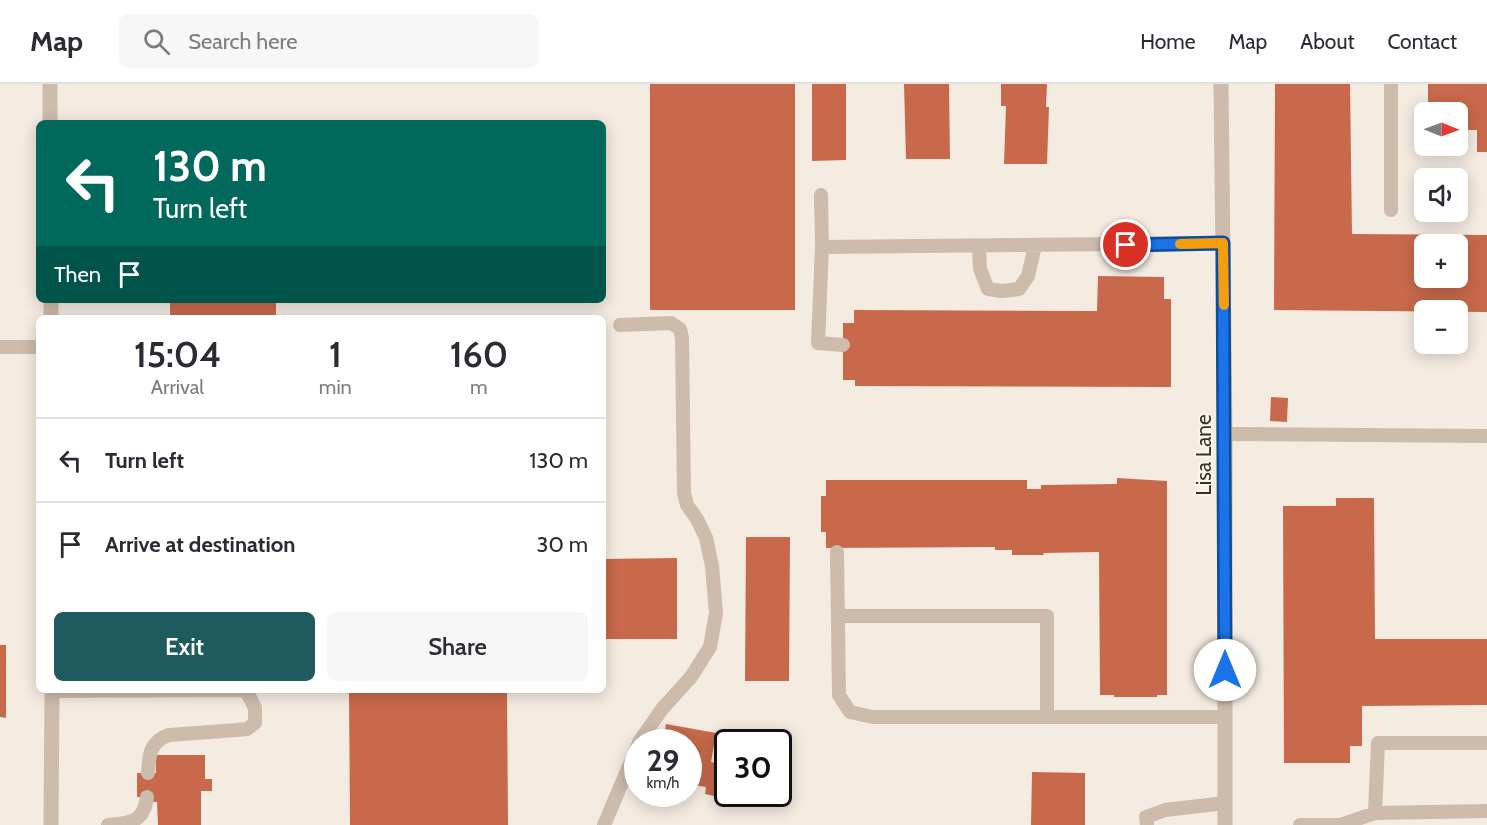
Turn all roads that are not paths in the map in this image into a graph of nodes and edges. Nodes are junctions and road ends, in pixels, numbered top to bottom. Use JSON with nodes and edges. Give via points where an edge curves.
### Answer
{"nodes":[{"id":1,"x":50,"y":84,"type":"edge"},
{"id":2,"x":1221,"y":84,"type":"edge"},
{"id":3,"x":1391,"y":84,"type":"edge"},
{"id":4,"x":50,"y":120,"type":"edge"},
{"id":5,"x":821,"y":195,"type":"dead end"},
{"id":6,"x":1391,"y":210,"type":"dead end"},
{"id":7,"x":1223,"y":243,"type":"junction"},
{"id":8,"x":979,"y":246,"type":"junction"},
{"id":9,"x":1035,"y":246,"type":"junction"},
{"id":10,"x":822,"y":247,"type":"junction"},
{"id":11,"x":620,"y":325,"type":"dead end"},
{"id":12,"x":843,"y":345,"type":"dead end"},
{"id":13,"x":0,"y":347,"type":"edge"},
{"id":14,"x":36,"y":347,"type":"edge"},
{"id":15,"x":1225,"y":434,"type":"junction"},
{"id":16,"x":1487,"y":436,"type":"edge"},
{"id":17,"x":837,"y":552,"type":"dead end"},
{"id":18,"x":838,"y":616,"type":"junction"},
{"id":19,"x":52,"y":693,"type":"edge"},
{"id":20,"x":248,"y":693,"type":"edge"},
{"id":21,"x":1047,"y":716,"type":"junction"},
{"id":22,"x":1226,"y":717,"type":"junction"},
{"id":23,"x":648,"y":729,"type":"edge"},
{"id":24,"x":1487,"y":743,"type":"edge"},
{"id":25,"x":148,"y":773,"type":"dead end"},
{"id":26,"x":624,"y":777,"type":"edge"},
{"id":27,"x":147,"y":797,"type":"dead end"},
{"id":28,"x":1226,"y":803,"type":"junction"},
{"id":29,"x":1487,"y":811,"type":"edge"},
{"id":30,"x":1375,"y":813,"type":"junction"},
{"id":31,"x":51,"y":825,"type":"edge"},
{"id":32,"x":108,"y":825,"type":"edge"},
{"id":33,"x":604,"y":825,"type":"edge"},
{"id":34,"x":1147,"y":825,"type":"edge"},
{"id":35,"x":1226,"y":825,"type":"edge"},
{"id":36,"x":1300,"y":825,"type":"edge"}],
"edges":[{"from":1,"to":4,"type":"street"},
{"from":2,"to":7,"type":"street","name":"Lisa Lane"},
{"from":3,"to":6,"type":"lane"},
{"from":5,"to":10,"type":"lane"},
{"from":7,"to":9,"type":"lane"},
{"from":7,"to":15,"type":"street","name":"Lisa Lane"},
{"from":8,"to":9,"type":"lane"},
{"from":8,"to":9,"type":"lane","via":[[988,289],[1002,291],[1018,289],[1028,276]]},
{"from":8,"to":10,"type":"lane"},
{"from":10,"to":12,"type":"lane","via":[[818,343]]},
{"from":11,"to":23,"type":"lane","via":[[671,323],[680,329],[684,493],[706,538],[716,613],[710,647]]},
{"from":13,"to":14,"type":"lane"},
{"from":15,"to":16,"type":"lane"},
{"from":15,"to":22,"type":"street","name":"Lisa Lane"},
{"from":17,"to":18,"type":"lane"},
{"from":18,"to":21,"type":"lane","via":[[839,694],[850,712],[873,717]]},
{"from":18,"to":21,"type":"lane","via":[[1047,616]]},
{"from":19,"to":31,"type":"street"},
{"from":20,"to":25,"type":"lane","via":[[255,708],[255,723],[247,729],[160,738],[150,752]]},
{"from":21,"to":22,"type":"lane"},
{"from":22,"to":28,"type":"street","name":"Lisa Lane"},
{"from":24,"to":30,"type":"lane","via":[[1378,743]]},
{"from":26,"to":33,"type":"lane"},
{"from":27,"to":32,"type":"lane","via":[[137,819]]},
{"from":28,"to":34,"type":"lane","via":[[1165,810],[1146,817]]},
{"from":28,"to":35,"type":"street","name":"Lisa Lane"},
{"from":29,"to":30,"type":"lane"},
{"from":30,"to":36,"type":"lane","via":[[1340,825]]}]}
